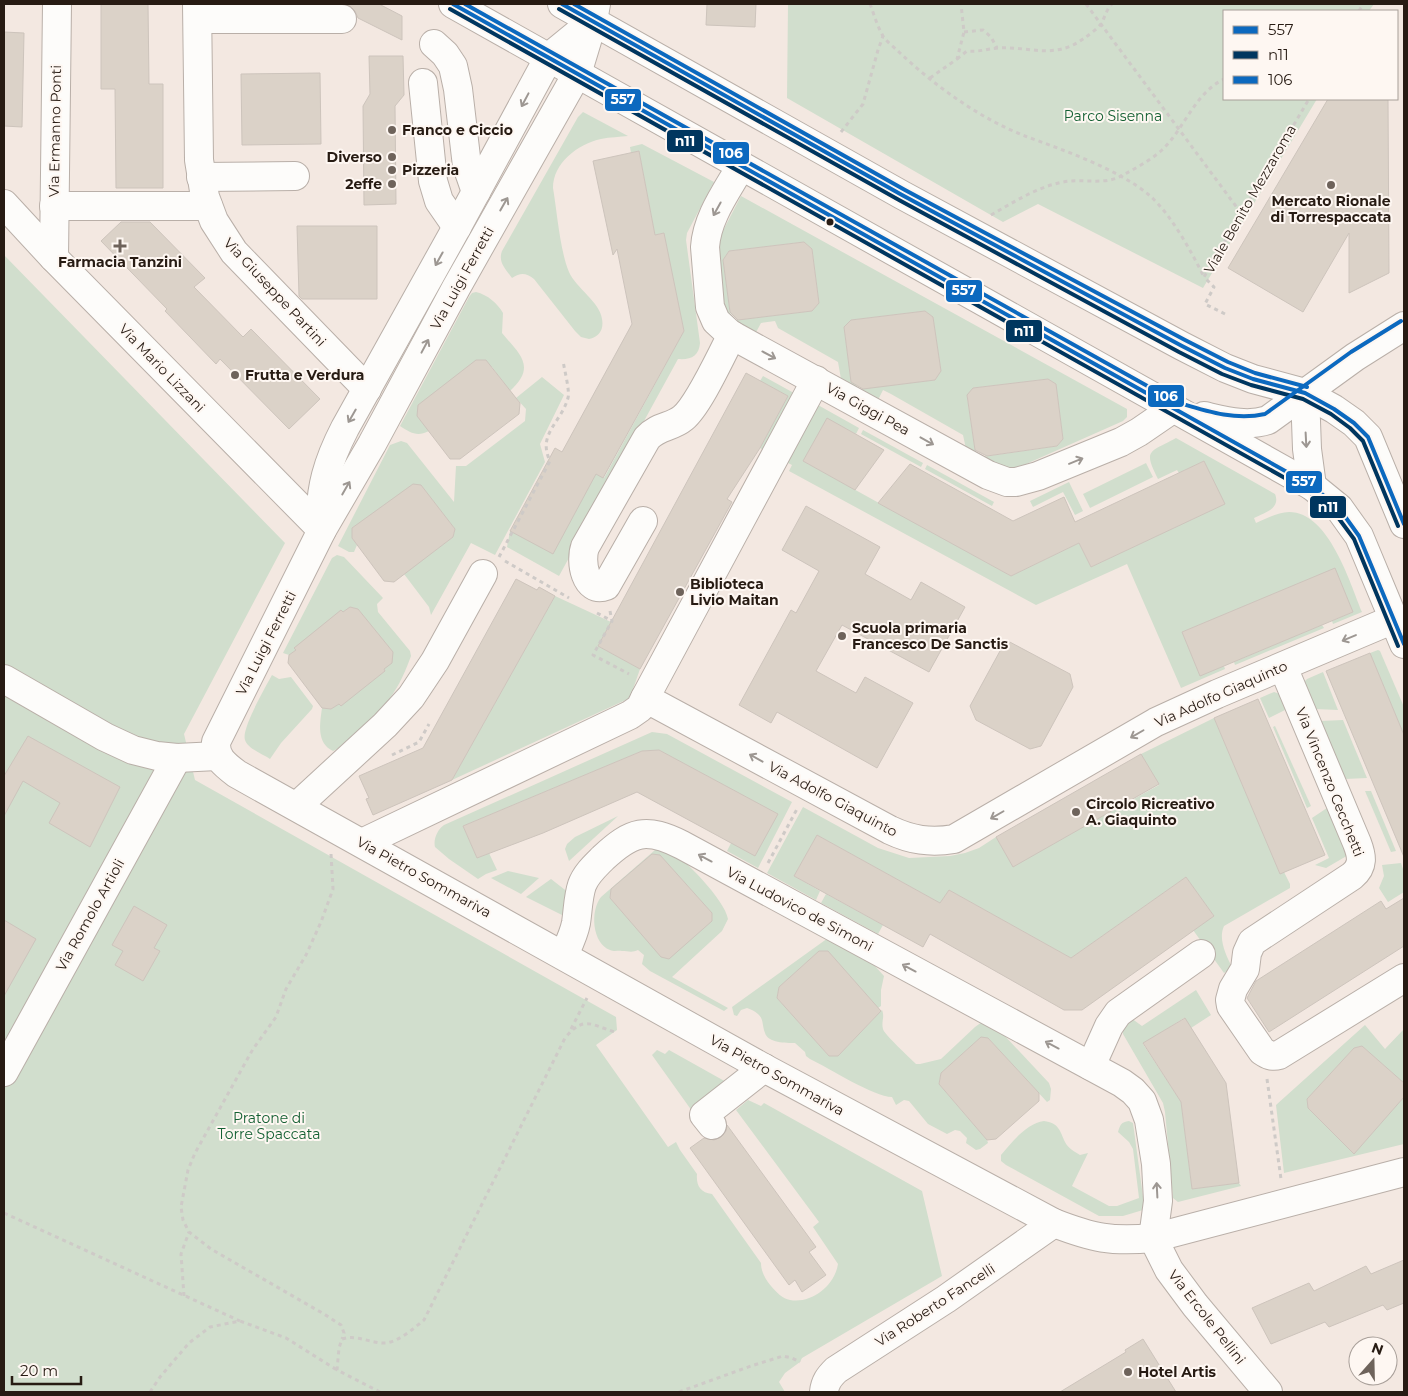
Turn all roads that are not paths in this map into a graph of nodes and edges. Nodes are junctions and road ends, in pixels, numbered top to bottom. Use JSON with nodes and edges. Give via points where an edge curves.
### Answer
{"nodes":[{"id":1,"x":57,"y":4,"type":"edge"},
{"id":2,"x":453,"y":4,"type":"edge"},
{"id":3,"x":562,"y":4,"type":"edge"},
{"id":4,"x":197,"y":11,"type":"edge"},
{"id":5,"x":595,"y":13,"type":"edge"},
{"id":6,"x":342,"y":19,"type":"dead end"},
{"id":7,"x":434,"y":44,"type":"dead end"},
{"id":8,"x":548,"y":57,"type":"junction"},
{"id":9,"x":577,"y":74,"type":"junction"},
{"id":10,"x":424,"y":83,"type":"dead end"},
{"id":11,"x":741,"y":166,"type":"junction"},
{"id":12,"x":295,"y":176,"type":"dead end"},
{"id":13,"x":201,"y":178,"type":"junction"},
{"id":14,"x":476,"y":192,"type":"junction"},
{"id":15,"x":4,"y":204,"type":"edge"},
{"id":16,"x":54,"y":206,"type":"junction"},
{"id":17,"x":208,"y":206,"type":"junction"},
{"id":18,"x":457,"y":227,"type":"junction"},
{"id":19,"x":54,"y":258,"type":"junction"},
{"id":20,"x":1404,"y":326,"type":"edge"},
{"id":21,"x":732,"y":335,"type":"junction"},
{"id":22,"x":816,"y":380,"type":"junction"},
{"id":23,"x":367,"y":389,"type":"junction"},
{"id":24,"x":1305,"y":392,"type":"junction"},
{"id":25,"x":1174,"y":408,"type":"junction"},
{"id":26,"x":1312,"y":486,"type":"junction"},
{"id":27,"x":643,"y":521,"type":"dead end"},
{"id":28,"x":1404,"y":524,"type":"edge"},
{"id":29,"x":322,"y":530,"type":"junction"},
{"id":30,"x":491,"y":566,"type":"road end"},
{"id":31,"x":1394,"y":619,"type":"junction"},
{"id":32,"x":1404,"y":644,"type":"edge"},
{"id":33,"x":1283,"y":667,"type":"junction"},
{"id":34,"x":4,"y":678,"type":"edge"},
{"id":35,"x":648,"y":692,"type":"junction"},
{"id":36,"x":217,"y":756,"type":"junction"},
{"id":37,"x":176,"y":758,"type":"junction"},
{"id":38,"x":297,"y":806,"type":"junction"},
{"id":39,"x":362,"y":843,"type":"junction"},
{"id":40,"x":1201,"y":954,"type":"dead end"},
{"id":41,"x":564,"y":955,"type":"junction"},
{"id":42,"x":1404,"y":978,"type":"edge"},
{"id":43,"x":1091,"y":1066,"type":"junction"},
{"id":44,"x":764,"y":1068,"type":"junction"},
{"id":45,"x":4,"y":1072,"type":"edge"},
{"id":46,"x":712,"y":1125,"type":"dead end"},
{"id":47,"x":1404,"y":1172,"type":"edge"},
{"id":48,"x":1054,"y":1223,"type":"junction"},
{"id":49,"x":1153,"y":1238,"type":"junction"},
{"id":50,"x":824,"y":1392,"type":"edge"},
{"id":51,"x":1268,"y":1392,"type":"edge"}],
"edges":[{"from":1,"to":16,"type":"street","name":"Via Ermanno Ponti"},
{"from":2,"to":8,"type":"street"},
{"from":3,"to":5,"type":"street"},
{"from":4,"to":6,"type":"street"},
{"from":4,"to":13,"type":"street","name":"Via Giuseppe Partini"},
{"from":5,"to":8,"type":"street"},
{"from":5,"to":9,"type":"street","name":"Via Luigi Ferretti"},
{"from":5,"to":24,"type":"street","via":[[927,209],[1182,346],[1253,379]]},
{"from":7,"to":14,"type":"street","via":[[453,66],[467,166]]},
{"from":8,"to":9,"type":"street"},
{"from":8,"to":14,"type":"street","one_way":true},
{"from":9,"to":11,"type":"street"},
{"from":29,"to":9,"type":"street","name":"Via Luigi Ferretti","one_way":true},
{"from":10,"to":18,"type":"street","via":[[433,181],[438,201]]},
{"from":11,"to":21,"type":"street","name":"Via Giggi Pea","one_way":true,"via":[[713,217],[705,247],[712,315]]},
{"from":11,"to":25,"type":"street"},
{"from":12,"to":13,"type":"street"},
{"from":13,"to":17,"type":"street","name":"Via Giuseppe Partini"},
{"from":14,"to":18,"type":"street"},
{"from":15,"to":19,"type":"street","name":"Via Mario Lizzani"},
{"from":16,"to":17,"type":"street"},
{"from":16,"to":19,"type":"street","name":"Via Ermanno Ponti"},
{"from":17,"to":23,"type":"street","name":"Via Giuseppe Partini","via":[[217,228],[234,252]]},
{"from":18,"to":23,"type":"street","one_way":true},
{"from":19,"to":29,"type":"street","name":"Via Mario Lizzani"},
{"from":20,"to":24,"type":"street"},
{"from":21,"to":22,"type":"street","name":"Via Giggi Pea","one_way":true},
{"from":21,"to":27,"type":"street","via":[[692,409],[680,421],[655,430],[647,438],[589,539],[582,558],[586,576],[594,586],[606,586]]},
{"from":22,"to":25,"type":"street","name":"Via Giggi Pea","one_way":true,"via":[[988,475],[1007,482],[1038,476],[1121,442]]},
{"from":22,"to":35,"type":"street"},
{"from":23,"to":29,"type":"street","one_way":true,"via":[[341,434],[330,461],[320,499]]},
{"from":24,"to":25,"type":"street","via":[[1273,417],[1255,424],[1236,423]]},
{"from":24,"to":26,"type":"street","one_way":true},
{"from":24,"to":28,"type":"street","via":[[1342,414],[1365,434]]},
{"from":25,"to":26,"type":"street"},
{"from":26,"to":31,"type":"street","via":[[1339,508],[1354,529]]},
{"from":29,"to":36,"type":"street","name":"Via Luigi Ferretti","via":[[216,742]]},
{"from":30,"to":38,"type":"street","via":[[405,705]]},
{"from":31,"to":32,"type":"street"},
{"from":31,"to":33,"type":"street","name":"Via Adolfo Giaquinto","one_way":true},
{"from":33,"to":35,"type":"street","name":"Via Adolfo Giaquinto","one_way":true,"via":[[1156,722],[954,839],[929,841],[908,838],[865,819]]},
{"from":33,"to":42,"type":"street","name":"Via Vincenzo Cecchetti","via":[[1362,861],[1352,876],[1250,945],[1245,969],[1232,989],[1232,1006],[1262,1051],[1268,1055],[1279,1055]]},
{"from":34,"to":37,"type":"street","via":[[117,743],[149,754]]},
{"from":35,"to":39,"type":"street","via":[[640,708],[630,716]]},
{"from":36,"to":37,"type":"street"},
{"from":36,"to":38,"type":"street","name":"Via Pietro Sommariva","via":[[237,774]]},
{"from":37,"to":45,"type":"street","name":"Via Romolo Artioli"},
{"from":38,"to":39,"type":"street","name":"Via Pietro Sommariva"},
{"from":39,"to":41,"type":"street","name":"Via Pietro Sommariva"},
{"from":40,"to":43,"type":"street","via":[[1118,1013]]},
{"from":43,"to":41,"type":"street","name":"Via Ludovico de Simoni","one_way":true,"via":[[663,836],[644,834],[619,844],[585,879],[580,890],[574,931]]},
{"from":41,"to":44,"type":"street","name":"Via Pietro Sommariva"},
{"from":49,"to":43,"type":"street","name":"Via Ludovico de Simoni","one_way":true,"via":[[1158,1200],[1154,1145],[1145,1105],[1127,1087]]},
{"from":44,"to":46,"type":"street","via":[[704,1114]]},
{"from":44,"to":48,"type":"street","name":"Via Pietro Sommariva"},
{"from":47,"to":49,"type":"street","name":"Via Pietro Sommariva"},
{"from":48,"to":49,"type":"street","name":"Via Pietro Sommariva","via":[[1110,1240]]},
{"from":48,"to":50,"type":"street","name":"Via Roberto Fancelli","via":[[946,1299],[836,1370],[829,1376]]},
{"from":49,"to":51,"type":"street","name":"Via Ercole Pellini","via":[[1169,1270]]}]}
